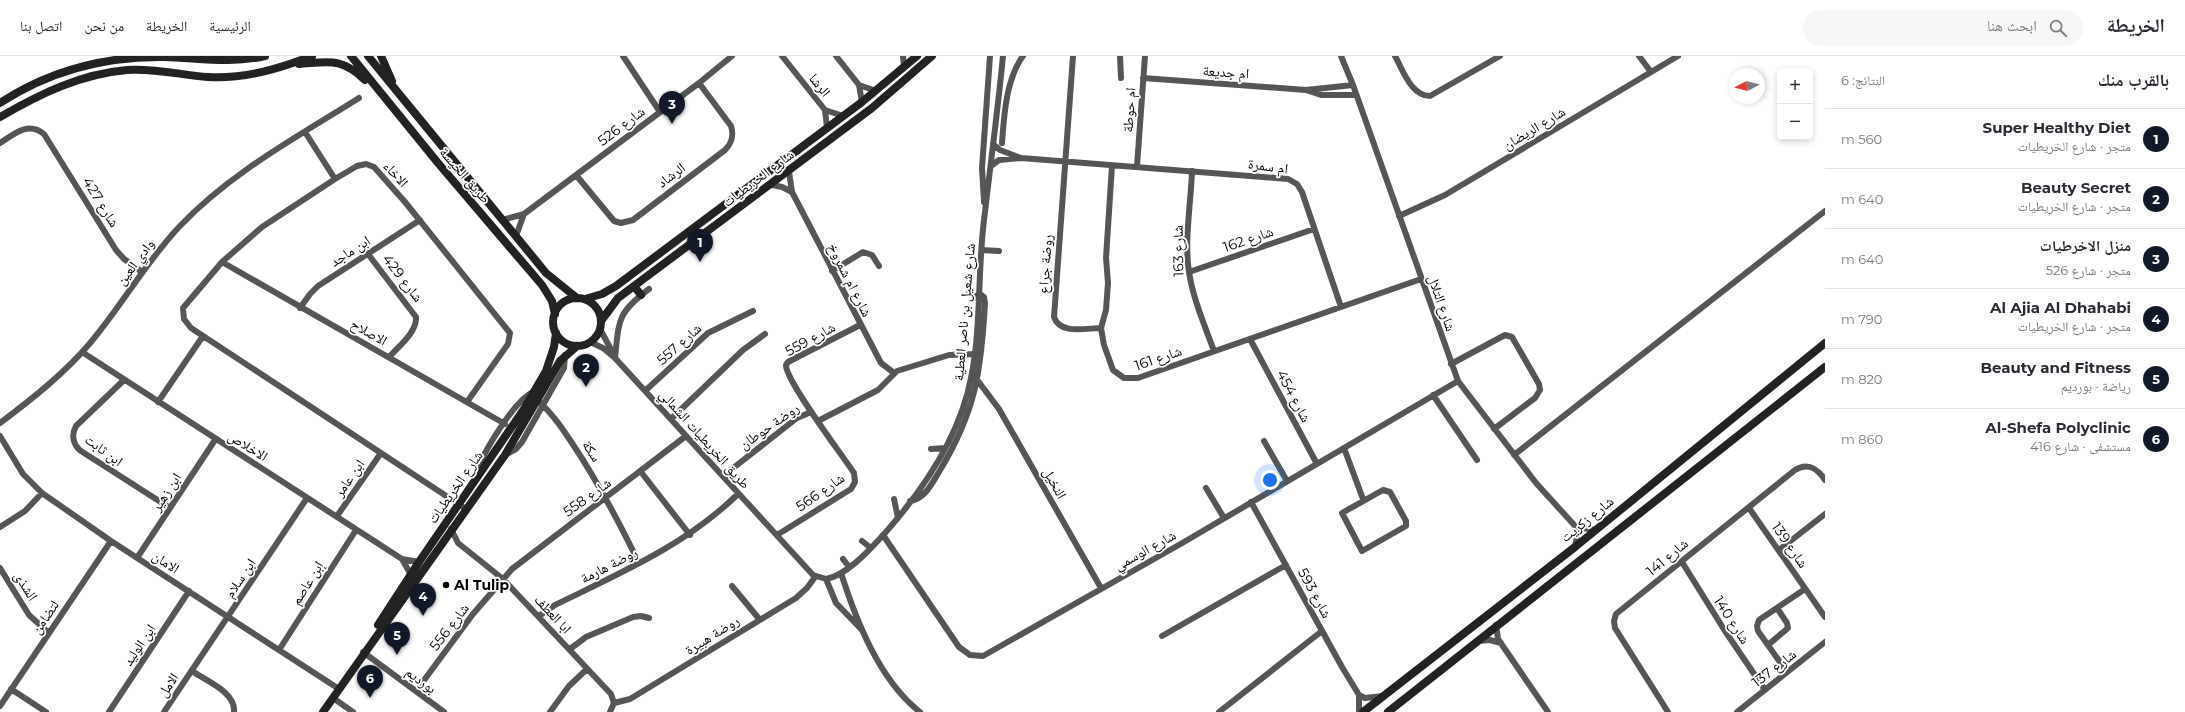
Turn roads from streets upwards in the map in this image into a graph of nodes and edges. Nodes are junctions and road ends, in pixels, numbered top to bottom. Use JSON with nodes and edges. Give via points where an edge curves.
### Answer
{"nodes":[{"id":1,"x":265,"y":56,"type":"edge"},
{"id":2,"x":312,"y":56,"type":"edge"},
{"id":3,"x":351,"y":56,"type":"edge"},
{"id":4,"x":368,"y":56,"type":"edge"},
{"id":5,"x":380,"y":56,"type":"edge"},
{"id":6,"x":623,"y":56,"type":"edge"},
{"id":7,"x":732,"y":56,"type":"edge"},
{"id":8,"x":782,"y":56,"type":"edge"},
{"id":9,"x":836,"y":56,"type":"edge"},
{"id":10,"x":903,"y":56,"type":"edge"},
{"id":11,"x":916,"y":56,"type":"edge"},
{"id":12,"x":932,"y":56,"type":"edge"},
{"id":13,"x":990,"y":56,"type":"edge"},
{"id":14,"x":1003,"y":56,"type":"edge"},
{"id":15,"x":1023,"y":56,"type":"edge"},
{"id":16,"x":1068,"y":56,"type":"edge"},
{"id":17,"x":1120,"y":56,"type":"edge"},
{"id":18,"x":1145,"y":56,"type":"edge"},
{"id":19,"x":1341,"y":56,"type":"edge"},
{"id":20,"x":1395,"y":56,"type":"edge"},
{"id":21,"x":1500,"y":56,"type":"edge"},
{"id":22,"x":1640,"y":56,"type":"edge"},
{"id":23,"x":1678,"y":56,"type":"edge"},
{"id":24,"x":1072,"y":59,"type":"edge"},
{"id":25,"x":290,"y":64,"type":"junction"},
{"id":26,"x":904,"y":67,"type":"junction"},
{"id":27,"x":1651,"y":72,"type":"junction"},
{"id":28,"x":1121,"y":78,"type":"dead end"},
{"id":29,"x":1144,"y":78,"type":"junction"},
{"id":30,"x":1000,"y":82,"type":"junction"},
{"id":31,"x":699,"y":83,"type":"junction"},
{"id":32,"x":1010,"y":83,"type":"junction"},
{"id":33,"x":392,"y":84,"type":"junction"},
{"id":34,"x":859,"y":85,"type":"junction"},
{"id":35,"x":1353,"y":85,"type":"junction"},
{"id":36,"x":379,"y":88,"type":"junction"},
{"id":37,"x":1306,"y":90,"type":"junction"},
{"id":38,"x":876,"y":91,"type":"junction"},
{"id":39,"x":1356,"y":95,"type":"junction"},
{"id":40,"x":359,"y":98,"type":"dead end"},
{"id":41,"x":862,"y":102,"type":"junction"},
{"id":42,"x":0,"y":103,"type":"edge"},
{"id":43,"x":825,"y":110,"type":"junction"},
{"id":44,"x":660,"y":112,"type":"junction"},
{"id":45,"x":842,"y":116,"type":"junction"},
{"id":46,"x":0,"y":117,"type":"edge"},
{"id":47,"x":995,"y":126,"type":"junction"},
{"id":48,"x":1003,"y":127,"type":"junction"},
{"id":49,"x":827,"y":128,"type":"junction"},
{"id":50,"x":305,"y":132,"type":"junction"},
{"id":51,"x":0,"y":143,"type":"edge"},
{"id":52,"x":993,"y":144,"type":"junction"},
{"id":53,"x":1002,"y":144,"type":"dead end"},
{"id":54,"x":1021,"y":158,"type":"junction"},
{"id":55,"x":1065,"y":161,"type":"junction"},
{"id":56,"x":991,"y":166,"type":"junction"},
{"id":57,"x":1112,"y":166,"type":"junction"},
{"id":58,"x":1137,"y":166,"type":"junction"},
{"id":59,"x":1192,"y":171,"type":"junction"},
{"id":60,"x":789,"y":172,"type":"junction"},
{"id":61,"x":576,"y":175,"type":"junction"},
{"id":62,"x":334,"y":179,"type":"junction"},
{"id":63,"x":772,"y":185,"type":"junction"},
{"id":64,"x":792,"y":192,"type":"junction"},
{"id":65,"x":738,"y":195,"type":"junction"},
{"id":66,"x":745,"y":204,"type":"junction"},
{"id":67,"x":1825,"y":210,"type":"edge"},
{"id":68,"x":984,"y":213,"type":"junction"},
{"id":69,"x":524,"y":214,"type":"junction"},
{"id":70,"x":1399,"y":216,"type":"junction"},
{"id":71,"x":420,"y":220,"type":"junction"},
{"id":72,"x":502,"y":220,"type":"junction"},
{"id":73,"x":700,"y":223,"type":"junction"},
{"id":74,"x":1314,"y":229,"type":"junction"},
{"id":75,"x":707,"y":232,"type":"junction"},
{"id":76,"x":516,"y":236,"type":"junction"},
{"id":77,"x":681,"y":237,"type":"junction"},
{"id":78,"x":689,"y":246,"type":"junction"},
{"id":79,"x":982,"y":250,"type":"junction"},
{"id":80,"x":999,"y":251,"type":"dead end"},
{"id":81,"x":368,"y":254,"type":"junction"},
{"id":82,"x":222,"y":262,"type":"junction"},
{"id":83,"x":880,"y":266,"type":"dead end"},
{"id":84,"x":832,"y":271,"type":"junction"},
{"id":85,"x":142,"y":272,"type":"junction"},
{"id":86,"x":1189,"y":272,"type":"junction"},
{"id":87,"x":1421,"y":279,"type":"junction"},
{"id":88,"x":634,"y":286,"type":"junction"},
{"id":89,"x":649,"y":289,"type":"dead end"},
{"id":90,"x":969,"y":291,"type":"dead end"},
{"id":91,"x":641,"y":295,"type":"junction"},
{"id":92,"x":979,"y":297,"type":"junction"},
{"id":93,"x":581,"y":298,"type":"junction"},
{"id":94,"x":1341,"y":307,"type":"junction"},
{"id":95,"x":300,"y":308,"type":"junction"},
{"id":96,"x":753,"y":311,"type":"dead end"},
{"id":97,"x":554,"y":314,"type":"junction"},
{"id":98,"x":600,"y":325,"type":"junction"},
{"id":99,"x":860,"y":325,"type":"junction"},
{"id":100,"x":1101,"y":328,"type":"junction"},
{"id":101,"x":556,"y":333,"type":"junction"},
{"id":102,"x":766,"y":334,"type":"dead end"},
{"id":103,"x":203,"y":336,"type":"junction"},
{"id":104,"x":1250,"y":339,"type":"junction"},
{"id":105,"x":590,"y":342,"type":"junction"},
{"id":106,"x":1825,"y":343,"type":"edge"},
{"id":107,"x":577,"y":346,"type":"junction"},
{"id":108,"x":1214,"y":351,"type":"junction"},
{"id":109,"x":82,"y":352,"type":"junction"},
{"id":110,"x":975,"y":354,"type":"junction"},
{"id":111,"x":389,"y":357,"type":"junction"},
{"id":112,"x":616,"y":358,"type":"junction"},
{"id":113,"x":1451,"y":364,"type":"junction"},
{"id":114,"x":1825,"y":367,"type":"edge"},
{"id":115,"x":894,"y":373,"type":"junction"},
{"id":116,"x":124,"y":380,"type":"junction"},
{"id":117,"x":978,"y":381,"type":"junction"},
{"id":118,"x":1458,"y":381,"type":"junction"},
{"id":119,"x":646,"y":390,"type":"junction"},
{"id":120,"x":535,"y":391,"type":"junction"},
{"id":121,"x":968,"y":392,"type":"junction"},
{"id":122,"x":986,"y":392,"type":"junction"},
{"id":123,"x":975,"y":394,"type":"junction"},
{"id":124,"x":1433,"y":395,"type":"junction"},
{"id":125,"x":158,"y":402,"type":"junction"},
{"id":126,"x":467,"y":402,"type":"junction"},
{"id":127,"x":540,"y":403,"type":"junction"},
{"id":128,"x":811,"y":412,"type":"junction"},
{"id":129,"x":672,"y":419,"type":"junction"},
{"id":130,"x":818,"y":421,"type":"junction"},
{"id":131,"x":0,"y":423,"type":"edge"},
{"id":132,"x":505,"y":424,"type":"junction"},
{"id":133,"x":1494,"y":429,"type":"junction"},
{"id":134,"x":0,"y":436,"type":"edge"},
{"id":135,"x":686,"y":436,"type":"junction"},
{"id":136,"x":215,"y":440,"type":"junction"},
{"id":137,"x":1264,"y":441,"type":"dead end"},
{"id":138,"x":945,"y":448,"type":"junction"},
{"id":139,"x":1344,"y":448,"type":"junction"},
{"id":140,"x":930,"y":449,"type":"dead end"},
{"id":141,"x":381,"y":453,"type":"junction"},
{"id":142,"x":1514,"y":455,"type":"junction"},
{"id":143,"x":1477,"y":460,"type":"dead end"},
{"id":144,"x":1317,"y":464,"type":"junction"},
{"id":145,"x":641,"y":472,"type":"junction"},
{"id":146,"x":723,"y":476,"type":"junction"},
{"id":147,"x":476,"y":480,"type":"junction"},
{"id":148,"x":1825,"y":480,"type":"edge"},
{"id":149,"x":1286,"y":481,"type":"junction"},
{"id":150,"x":1206,"y":488,"type":"dead end"},
{"id":151,"x":42,"y":493,"type":"junction"},
{"id":152,"x":738,"y":494,"type":"junction"},
{"id":153,"x":606,"y":497,"type":"junction"},
{"id":154,"x":308,"y":498,"type":"junction"},
{"id":155,"x":894,"y":500,"type":"dead end"},
{"id":156,"x":1363,"y":500,"type":"junction"},
{"id":157,"x":910,"y":501,"type":"junction"},
{"id":158,"x":1252,"y":502,"type":"junction"},
{"id":159,"x":462,"y":506,"type":"junction"},
{"id":160,"x":170,"y":508,"type":"junction"},
{"id":161,"x":1749,"y":508,"type":"junction"},
{"id":162,"x":1825,"y":514,"type":"edge"},
{"id":163,"x":337,"y":516,"type":"junction"},
{"id":164,"x":898,"y":518,"type":"junction"},
{"id":165,"x":1224,"y":518,"type":"junction"},
{"id":166,"x":0,"y":527,"type":"edge"},
{"id":167,"x":1576,"y":527,"type":"junction"},
{"id":168,"x":451,"y":529,"type":"junction"},
{"id":169,"x":356,"y":530,"type":"junction"},
{"id":170,"x":1595,"y":530,"type":"junction"},
{"id":171,"x":690,"y":535,"type":"junction"},
{"id":172,"x":777,"y":535,"type":"junction"},
{"id":173,"x":883,"y":535,"type":"junction"},
{"id":174,"x":440,"y":538,"type":"junction"},
{"id":175,"x":111,"y":540,"type":"junction"},
{"id":176,"x":862,"y":541,"type":"dead end"},
{"id":177,"x":458,"y":543,"type":"junction"},
{"id":178,"x":1574,"y":547,"type":"junction"},
{"id":179,"x":871,"y":548,"type":"junction"},
{"id":180,"x":1778,"y":550,"type":"junction"},
{"id":181,"x":137,"y":558,"type":"junction"},
{"id":182,"x":402,"y":559,"type":"junction"},
{"id":183,"x":843,"y":559,"type":"dead end"},
{"id":184,"x":419,"y":562,"type":"junction"},
{"id":185,"x":1682,"y":562,"type":"junction"},
{"id":186,"x":639,"y":563,"type":"junction"},
{"id":187,"x":1286,"y":565,"type":"junction"},
{"id":188,"x":849,"y":567,"type":"junction"},
{"id":189,"x":0,"y":568,"type":"edge"},
{"id":190,"x":841,"y":573,"type":"junction"},
{"id":191,"x":411,"y":575,"type":"junction"},
{"id":192,"x":815,"y":577,"type":"junction"},
{"id":193,"x":503,"y":579,"type":"junction"},
{"id":194,"x":826,"y":579,"type":"junction"},
{"id":195,"x":732,"y":586,"type":"dead end"},
{"id":196,"x":1101,"y":588,"type":"junction"},
{"id":197,"x":1805,"y":589,"type":"junction"},
{"id":198,"x":189,"y":591,"type":"junction"},
{"id":199,"x":1778,"y":608,"type":"junction"},
{"id":200,"x":539,"y":616,"type":"junction"},
{"id":201,"x":228,"y":617,"type":"junction"},
{"id":202,"x":1825,"y":617,"type":"edge"},
{"id":203,"x":649,"y":618,"type":"dead end"},
{"id":204,"x":760,"y":620,"type":"junction"},
{"id":205,"x":1496,"y":625,"type":"junction"},
{"id":206,"x":863,"y":631,"type":"junction"},
{"id":207,"x":1322,"y":631,"type":"junction"},
{"id":208,"x":49,"y":633,"type":"junction"},
{"id":209,"x":1162,"y":636,"type":"dead end"},
{"id":210,"x":1478,"y":640,"type":"junction"},
{"id":211,"x":1825,"y":642,"type":"edge"},
{"id":212,"x":1501,"y":643,"type":"junction"},
{"id":213,"x":1768,"y":645,"type":"junction"},
{"id":214,"x":570,"y":649,"type":"junction"},
{"id":215,"x":279,"y":650,"type":"junction"},
{"id":216,"x":364,"y":652,"type":"junction"},
{"id":217,"x":587,"y":669,"type":"junction"},
{"id":218,"x":192,"y":671,"type":"junction"},
{"id":219,"x":1787,"y":672,"type":"junction"},
{"id":220,"x":11,"y":689,"type":"junction"},
{"id":221,"x":339,"y":689,"type":"junction"},
{"id":222,"x":1765,"y":690,"type":"junction"},
{"id":223,"x":416,"y":691,"type":"junction"},
{"id":224,"x":1359,"y":696,"type":"junction"},
{"id":225,"x":1383,"y":696,"type":"junction"},
{"id":226,"x":333,"y":698,"type":"junction"},
{"id":227,"x":614,"y":702,"type":"junction"},
{"id":228,"x":0,"y":706,"type":"edge"},
{"id":229,"x":917,"y":711,"type":"edge"},
{"id":230,"x":46,"y":712,"type":"edge"},
{"id":231,"x":108,"y":712,"type":"edge"},
{"id":232,"x":164,"y":712,"type":"edge"},
{"id":233,"x":234,"y":712,"type":"edge"},
{"id":234,"x":323,"y":712,"type":"edge"},
{"id":235,"x":353,"y":712,"type":"edge"},
{"id":236,"x":444,"y":712,"type":"edge"},
{"id":237,"x":550,"y":712,"type":"edge"},
{"id":238,"x":610,"y":712,"type":"edge"},
{"id":239,"x":1219,"y":712,"type":"edge"},
{"id":240,"x":1359,"y":712,"type":"edge"},
{"id":241,"x":1363,"y":712,"type":"edge"},
{"id":242,"x":1388,"y":712,"type":"edge"},
{"id":243,"x":1548,"y":712,"type":"edge"},
{"id":244,"x":1668,"y":712,"type":"edge"},
{"id":245,"x":1737,"y":712,"type":"edge"}],
"edges":[{"from":1,"to":42,"type":"street","via":[[218,61],[157,56],[107,60],[45,78]]},
{"from":2,"to":25,"type":"street"},
{"from":3,"to":36,"type":"street","name":"طريق الخيسة"},
{"from":4,"to":33,"type":"street","name":"طريق الخيسة"},
{"from":5,"to":33,"type":"street"},
{"from":6,"to":44,"type":"street"},
{"from":7,"to":31,"type":"street","name":"شارع 526"},
{"from":8,"to":43,"type":"street","name":"الرشا"},
{"from":9,"to":34,"type":"street"},
{"from":10,"to":26,"type":"street"},
{"from":11,"to":26,"type":"street","name":"شارع الخريطيات"},
{"from":12,"to":60,"type":"street","name":"شارع الخريطيات","via":[[872,108]]},
{"from":13,"to":68,"type":"street","name":"شارع شعيل بن ناصر العطية","via":[[982,168]]},
{"from":14,"to":30,"type":"street","name":"شارع شعيل بن ناصر العطية"},
{"from":15,"to":32,"type":"street","via":[[1014,69]]},
{"from":16,"to":24,"type":"street"},
{"from":17,"to":28,"type":"street"},
{"from":18,"to":29,"type":"street","name":"ام حوطة"},
{"from":19,"to":35,"type":"street","name":"شارع التلال"},
{"from":20,"to":21,"type":"street","via":[[1415,90],[1422,95],[1430,96],[1438,94]]},
{"from":22,"to":27,"type":"street"},
{"from":23,"to":27,"type":"street","name":"شارع الريضان"},
{"from":24,"to":55,"type":"street"},
{"from":25,"to":36,"type":"street","via":[[338,62]]},
{"from":25,"to":46,"type":"street","via":[[231,77],[145,69],[117,71],[65,84],[40,94]]},
{"from":26,"to":38,"type":"street","name":"شارع الخريطيات"},
{"from":27,"to":70,"type":"street","name":"شارع الريضان","via":[[1445,195]]},
{"from":29,"to":37,"type":"street","name":"ام جديعة"},
{"from":29,"to":58,"type":"street","name":"ام حوطة"},
{"from":30,"to":32,"type":"street"},
{"from":30,"to":47,"type":"street","name":"شارع شعيل بن ناصر العطية"},
{"from":31,"to":44,"type":"street","name":"شارع 526"},
{"from":31,"to":61,"type":"street","name":"الرشاد","via":[[731,126],[730,143],[725,150],[632,220],[621,223],[614,221]]},
{"from":32,"to":48,"type":"street"},
{"from":33,"to":72,"type":"street","name":"طريق الخيسة"},
{"from":34,"to":38,"type":"street"},
{"from":34,"to":41,"type":"street"},
{"from":35,"to":37,"type":"street","name":"ام جديعة"},
{"from":35,"to":39,"type":"street","name":"شارع التلال"},
{"from":36,"to":97,"type":"street","name":"طريق الخيسة","via":[[434,159],[542,285],[552,301]]},
{"from":37,"to":39,"type":"street","name":"ام جديعة","via":[[1321,95]]},
{"from":38,"to":41,"type":"street","name":"شارع الخريطيات"},
{"from":39,"to":70,"type":"street","name":"شارع التلال"},
{"from":40,"to":50,"type":"street","name":"وادي العين"},
{"from":41,"to":45,"type":"street","name":"شارع الخريطيات"},
{"from":43,"to":45,"type":"street","name":"الرشا"},
{"from":43,"to":49,"type":"street","name":"الرشا"},
{"from":44,"to":61,"type":"street","name":"شارع 526"},
{"from":45,"to":49,"type":"street","name":"شارع الخريطيات"},
{"from":47,"to":48,"type":"street"},
{"from":47,"to":52,"type":"street","name":"شارع شعيل بن ناصر العطية"},
{"from":48,"to":53,"type":"street"},
{"from":49,"to":65,"type":"street","name":"شارع الخريطيات"},
{"from":50,"to":62,"type":"street"},
{"from":50,"to":85,"type":"street","name":"وادي العين","via":[[205,202],[180,226]]},
{"from":51,"to":85,"type":"street","name":"شارع 427","via":[[29,128],[37,129],[47,137],[116,250]]},
{"from":52,"to":54,"type":"street","name":"ام سمرة","via":[[1000,150]]},
{"from":52,"to":56,"type":"street","name":"شارع شعيل بن ناصر العطية"},
{"from":54,"to":55,"type":"street","name":"ام سمرة"},
{"from":54,"to":56,"type":"street","name":"ام سمرة","via":[[999,160]]},
{"from":55,"to":57,"type":"street","name":"ام سمرة"},
{"from":55,"to":100,"type":"street","name":"روضة جراع","via":[[1054,317],[1062,328]]},
{"from":56,"to":68,"type":"street","name":"شارع شعيل بن ناصر العطية"},
{"from":57,"to":58,"type":"street","name":"ام سمرة"},
{"from":57,"to":100,"type":"street","name":"شارع 161","via":[[1106,258],[1108,283],[1106,310]]},
{"from":58,"to":59,"type":"street","name":"ام سمرة"},
{"from":59,"to":74,"type":"street","name":"ام سمرة","via":[[1288,179],[1302,192]]},
{"from":59,"to":86,"type":"street","name":"شارع 163"},
{"from":60,"to":63,"type":"street","name":"شارع الخريطيات"},
{"from":60,"to":64,"type":"street","name":"شارع ام شمروخ"},
{"from":61,"to":69,"type":"street","name":"شارع 526"},
{"from":62,"to":71,"type":"street","name":"الاخاء","via":[[357,166],[370,165],[378,170]]},
{"from":62,"to":82,"type":"street","name":"الاخاء","via":[[262,227]]},
{"from":63,"to":64,"type":"street"},
{"from":63,"to":66,"type":"street","name":"شارع الخريطيات"},
{"from":64,"to":84,"type":"street","name":"شارع ام شمروخ"},
{"from":65,"to":66,"type":"street"},
{"from":65,"to":73,"type":"street","name":"شارع الخريطيات"},
{"from":66,"to":75,"type":"street","name":"شارع الخريطيات"},
{"from":67,"to":142,"type":"street"},
{"from":68,"to":79,"type":"street","name":"شارع شعيل بن ناصر العطية"},
{"from":69,"to":72,"type":"street","name":"شارع 526"},
{"from":69,"to":76,"type":"street"},
{"from":70,"to":87,"type":"street","name":"شارع التلال"},
{"from":71,"to":81,"type":"street","name":"ابن ماجد"},
{"from":71,"to":126,"type":"street","name":"الاخاء","via":[[510,333],[508,344]]},
{"from":72,"to":76,"type":"street","name":"طريق الخيسة"},
{"from":73,"to":75,"type":"street","via":[[700,227]]},
{"from":73,"to":77,"type":"street","name":"شارع الخريطيات"},
{"from":74,"to":86,"type":"street","name":"شارع 162"},
{"from":74,"to":94,"type":"street","name":"ام سمرة"},
{"from":75,"to":78,"type":"street","name":"شارع الخريطيات"},
{"from":76,"to":93,"type":"street","name":"طريق الخيسة","via":[[560,287]]},
{"from":77,"to":78,"type":"street","via":[[688,240]]},
{"from":77,"to":93,"type":"street","name":"شارع الخريطيات","via":[[612,289]]},
{"from":78,"to":88,"type":"street","name":"شارع الخريطيات"},
{"from":79,"to":80,"type":"street"},
{"from":79,"to":92,"type":"street","name":"شارع شعيل بن ناصر العطية"},
{"from":81,"to":95,"type":"street","name":"ابن ماجد","via":[[318,286]]},
{"from":81,"to":111,"type":"street","name":"شارع 429","via":[[416,317],[417,322],[412,331]]},
{"from":82,"to":95,"type":"street","name":"الاصلاح"},
{"from":82,"to":103,"type":"street","name":"الاخاء","via":[[183,308],[186,323]]},
{"from":83,"to":84,"type":"street","via":[[872,255],[863,252]]},
{"from":84,"to":99,"type":"street","name":"شارع ام شمروخ"},
{"from":85,"to":109,"type":"street","name":"وادي العين"},
{"from":86,"to":108,"type":"street","name":"شارع 163"},
{"from":87,"to":94,"type":"street"},
{"from":87,"to":113,"type":"street","name":"شارع التلال"},
{"from":88,"to":91,"type":"street"},
{"from":88,"to":98,"type":"street","name":"شارع الخريطيات","via":[[614,302]]},
{"from":89,"to":91,"type":"street"},
{"from":90,"to":92,"type":"street"},
{"from":91,"to":112,"type":"street","via":[[620,316]]},
{"from":92,"to":110,"type":"street","name":"شارع شعيل بن ناصر العطية"},
{"from":92,"to":117,"type":"street","via":[[984,297],[985,303]]},
{"from":93,"to":97,"type":"street","via":[[562,303]]},
{"from":93,"to":98,"type":"street","via":[[596,307]]},
{"from":94,"to":104,"type":"street","name":"شارع 161"},
{"from":95,"to":111,"type":"street","name":"الاصلاح"},
{"from":96,"to":119,"type":"street","name":"شارع 557","via":[[708,333]]},
{"from":97,"to":101,"type":"street"},
{"from":98,"to":105,"type":"street","via":[[596,336]]},
{"from":98,"to":112,"type":"street","name":"طريق الخريطيات الشمالي"},
{"from":99,"to":115,"type":"street","name":"شارع ام شمروخ","via":[[881,363]]},
{"from":99,"to":128,"type":"street","name":"شارع 559","via":[[787,364],[786,371]]},
{"from":100,"to":108,"type":"street","name":"شارع 161","via":[[1102,340],[1114,370],[1124,378],[1138,378]]},
{"from":101,"to":107,"type":"street","via":[[563,341]]},
{"from":101,"to":120,"type":"street","name":"شارع الخريطيات","via":[[549,363]]},
{"from":102,"to":129,"type":"street","via":[[743,350]]},
{"from":103,"to":125,"type":"street"},
{"from":103,"to":141,"type":"street","name":"الاخاء"},
{"from":104,"to":108,"type":"street","name":"شارع 161"},
{"from":104,"to":144,"type":"street","name":"شارع 454"},
{"from":105,"to":107,"type":"street"},
{"from":105,"to":112,"type":"street","name":"طريق الخريطيات الشمالي"},
{"from":106,"to":170,"type":"street","name":"شارع زكريت"},
{"from":107,"to":127,"type":"street","name":"شارع الخريطيات","via":[[565,355]]},
{"from":109,"to":116,"type":"street","name":"الاخلاص"},
{"from":109,"to":131,"type":"street","name":"وادي العين","via":[[39,392]]},
{"from":110,"to":115,"type":"street","name":"روضة حوطان","via":[[949,356]]},
{"from":110,"to":121,"type":"street","name":"شارع شعيل بن ناصر العطية"},
{"from":111,"to":126,"type":"street","name":"الاصلاح"},
{"from":112,"to":119,"type":"street","name":"طريق الخريطيات الشمالي"},
{"from":113,"to":118,"type":"street","name":"شارع التلال"},
{"from":113,"to":133,"type":"street","via":[[1505,335],[1512,337],[1540,390],[1535,398]]},
{"from":114,"to":205,"type":"street","name":"شارع زكريت"},
{"from":115,"to":130,"type":"street","name":"روضة حوطان","via":[[878,390]]},
{"from":116,"to":125,"type":"street","name":"الاخلاص"},
{"from":116,"to":160,"type":"street","name":"ابن ثابت","via":[[76,426],[74,443],[81,451]]},
{"from":117,"to":122,"type":"street","name":"النخيل"},
{"from":117,"to":123,"type":"street"},
{"from":118,"to":124,"type":"street","name":"شارع الوسمي"},
{"from":118,"to":133,"type":"street","name":"شارع التلال"},
{"from":119,"to":129,"type":"street","name":"طريق الخريطيات الشمالي"},
{"from":120,"to":132,"type":"street","via":[[523,399]]},
{"from":120,"to":147,"type":"street","name":"شارع الخريطيات"},
{"from":121,"to":123,"type":"street"},
{"from":121,"to":138,"type":"street","name":"شارع شعيل بن ناصر العطية","via":[[962,412]]},
{"from":122,"to":123,"type":"street"},
{"from":122,"to":196,"type":"street","name":"النخيل","via":[[999,409]]},
{"from":123,"to":157,"type":"street","via":[[952,450],[923,495]]},
{"from":124,"to":139,"type":"street","name":"شارع الوسمي"},
{"from":124,"to":143,"type":"street"},
{"from":125,"to":136,"type":"street","name":"الاخلاص"},
{"from":126,"to":132,"type":"street","name":"الاصلاح"},
{"from":127,"to":153,"type":"street","name":"سكة","via":[[558,422]]},
{"from":127,"to":159,"type":"street","name":"شارع الخريطيات","via":[[505,455]]},
{"from":128,"to":130,"type":"street","name":"شارع 559"},
{"from":128,"to":146,"type":"street","name":"روضة حوطان","via":[[797,418]]},
{"from":129,"to":135,"type":"street","name":"طريق الخريطيات الشمالي"},
{"from":130,"to":172,"type":"street","name":"شارع 566","via":[[854,473],[854,484],[851,489]]},
{"from":132,"to":147,"type":"street","via":[[482,459]]},
{"from":133,"to":142,"type":"street","name":"شارع التلال"},
{"from":134,"to":151,"type":"street","name":"الامان","via":[[23,474]]},
{"from":135,"to":145,"type":"street","name":"شارع 558"},
{"from":135,"to":146,"type":"street","name":"طريق الخريطيات الشمالي"},
{"from":136,"to":154,"type":"street","name":"الاخلاص"},
{"from":136,"to":160,"type":"street","name":"ابن زهير"},
{"from":137,"to":149,"type":"street"},
{"from":138,"to":140,"type":"street"},
{"from":138,"to":157,"type":"street","name":"شارع شعيل بن ناصر العطية"},
{"from":139,"to":144,"type":"street","name":"شارع الوسمي"},
{"from":139,"to":156,"type":"street"},
{"from":141,"to":159,"type":"street","name":"الاخاء"},
{"from":141,"to":163,"type":"street","name":"ابن عامر"},
{"from":142,"to":167,"type":"street","name":"شارع التلال"},
{"from":144,"to":149,"type":"street","name":"شارع الوسمي"},
{"from":145,"to":153,"type":"street","name":"شارع 558"},
{"from":145,"to":171,"type":"street"},
{"from":146,"to":152,"type":"street","name":"طريق الخريطيات الشمالي"},
{"from":147,"to":159,"type":"street","name":"شارع الخريطيات"},
{"from":148,"to":161,"type":"street","name":"شارع 141","via":[[1813,467],[1799,467]]},
{"from":149,"to":158,"type":"street","name":"شارع الوسمي"},
{"from":150,"to":165,"type":"street"},
{"from":151,"to":166,"type":"street","via":[[25,511]]},
{"from":151,"to":175,"type":"street","name":"الامان"},
{"from":152,"to":171,"type":"street","name":"روضة هارمة","via":[[711,520]]},
{"from":152,"to":172,"type":"street","name":"طريق الخريطيات الشمالي"},
{"from":153,"to":186,"type":"street","name":"سكة"},
{"from":153,"to":193,"type":"street","name":"شارع 558","via":[[523,560]]},
{"from":154,"to":163,"type":"street","name":"الاخلاص"},
{"from":154,"to":201,"type":"street","name":"ابن سلام"},
{"from":155,"to":164,"type":"street"},
{"from":156,"to":156,"type":"street","via":[[1341,514],[1359,549],[1363,551],[1404,529],[1407,522],[1389,491],[1383,490]]},
{"from":157,"to":164,"type":"street","name":"شارع شعيل بن ناصر العطية"},
{"from":158,"to":165,"type":"street","name":"شارع الوسمي"},
{"from":158,"to":187,"type":"street","name":"شارع 593"},
{"from":159,"to":168,"type":"street","name":"شارع الخريطيات"},
{"from":159,"to":174,"type":"street","name":"شارع الخريطيات"},
{"from":160,"to":181,"type":"street","name":"ابن زهير"},
{"from":161,"to":180,"type":"street","name":"شارع 139"},
{"from":161,"to":185,"type":"street","name":"شارع 141"},
{"from":162,"to":180,"type":"street"},
{"from":163,"to":169,"type":"street","name":"الاخلاص"},
{"from":164,"to":173,"type":"street","name":"شارع شعيل بن ناصر العطية"},
{"from":165,"to":196,"type":"street","name":"شارع الوسمي"},
{"from":167,"to":170,"type":"street"},
{"from":167,"to":178,"type":"street"},
{"from":168,"to":174,"type":"street","name":"شارع الخريطيات"},
{"from":168,"to":177,"type":"street"},
{"from":169,"to":182,"type":"street","name":"الاخلاص"},
{"from":169,"to":215,"type":"street","name":"إبن عاصم"},
{"from":170,"to":178,"type":"street","name":"شارع زكريت"},
{"from":171,"to":186,"type":"street","name":"روضة هارمة"},
{"from":172,"to":192,"type":"street"},
{"from":173,"to":179,"type":"street","name":"شارع شعيل بن ناصر العطية"},
{"from":173,"to":196,"type":"street","name":"شارع الوسمي","via":[[959,647],[974,656],[991,653]]},
{"from":174,"to":177,"type":"street"},
{"from":174,"to":184,"type":"street","name":"شارع الخريطيات"},
{"from":174,"to":216,"type":"street","name":"شارع الخريطيات"},
{"from":175,"to":181,"type":"street","name":"الامان"},
{"from":175,"to":208,"type":"street","name":"لتضامن"},
{"from":176,"to":179,"type":"street"},
{"from":177,"to":193,"type":"street","name":"ابا العطف"},
{"from":178,"to":225,"type":"street","name":"شارع زكريت"},
{"from":179,"to":188,"type":"street","name":"شارع شعيل بن ناصر العطية"},
{"from":180,"to":197,"type":"street","name":"شارع 139"},
{"from":181,"to":198,"type":"street","name":"الامان"},
{"from":182,"to":184,"type":"street","name":"الاخلاص"},
{"from":182,"to":191,"type":"street","name":"الاخلاص"},
{"from":183,"to":188,"type":"street"},
{"from":184,"to":191,"type":"street","name":"شارع الخريطيات"},
{"from":185,"to":222,"type":"street","name":"شارع 140"},
{"from":185,"to":244,"type":"street","name":"شارع 141","via":[[1621,609],[1614,621],[1615,628]]},
{"from":186,"to":200,"type":"street","name":"روضة هارمة","via":[[555,605]]},
{"from":187,"to":207,"type":"street","name":"شارع 593"},
{"from":187,"to":209,"type":"street"},
{"from":188,"to":190,"type":"street","name":"شارع شعيل بن ناصر العطية"},
{"from":189,"to":208,"type":"street","name":"الشذى","via":[[29,614]]},
{"from":190,"to":194,"type":"street","name":"شارع شعيل بن ناصر العطية"},
{"from":190,"to":206,"type":"street"},
{"from":191,"to":216,"type":"street","name":"شارع الخريطيات","via":[[375,630]]},
{"from":192,"to":194,"type":"street"},
{"from":192,"to":204,"type":"street","name":"روضة هبيرة","via":[[802,593]]},
{"from":193,"to":200,"type":"street","name":"ابا العطف"},
{"from":193,"to":223,"type":"street","name":"شارع 556","via":[[473,614]]},
{"from":194,"to":206,"type":"street","via":[[836,603]]},
{"from":195,"to":204,"type":"street"},
{"from":197,"to":199,"type":"street"},
{"from":197,"to":202,"type":"street","name":"شارع 139"},
{"from":198,"to":201,"type":"street","name":"الامان"},
{"from":198,"to":231,"type":"street","name":"ابن الوليد"},
{"from":199,"to":213,"type":"street","via":[[1788,628]]},
{"from":199,"to":213,"type":"street","via":[[1757,623],[1757,629]]},
{"from":200,"to":214,"type":"street","name":"ابا العطف"},
{"from":201,"to":215,"type":"street","name":"الامان"},
{"from":201,"to":218,"type":"street","name":"ابن سلام"},
{"from":203,"to":214,"type":"street","via":[[634,617],[586,637]]},
{"from":204,"to":227,"type":"street","name":"روضة هبيرة","via":[[630,699]]},
{"from":205,"to":210,"type":"street","name":"شارع زكريت"},
{"from":205,"to":212,"type":"street"},
{"from":206,"to":229,"type":"street","via":[[881,666]]},
{"from":207,"to":224,"type":"street","name":"شارع 593"},
{"from":207,"to":239,"type":"street"},
{"from":208,"to":220,"type":"street","name":"لتضامن"},
{"from":210,"to":212,"type":"street"},
{"from":210,"to":242,"type":"street","name":"شارع زكريت"},
{"from":211,"to":219,"type":"street","name":"شارع 137"},
{"from":212,"to":243,"type":"street"},
{"from":213,"to":219,"type":"street"},
{"from":214,"to":217,"type":"street","name":"ابا العطف"},
{"from":215,"to":221,"type":"street","name":"الامان"},
{"from":216,"to":221,"type":"street","name":"شارع الخريطيات"},
{"from":216,"to":223,"type":"street","name":"بورديم"},
{"from":217,"to":227,"type":"street","name":"ابا العطف","via":[[611,694]]},
{"from":217,"to":237,"type":"street","via":[[569,686]]},
{"from":218,"to":232,"type":"street","name":"الامل"},
{"from":218,"to":233,"type":"street","via":[[229,695],[234,704]]},
{"from":219,"to":222,"type":"street","name":"شارع 137"},
{"from":220,"to":228,"type":"street","name":"لتضامن"},
{"from":220,"to":230,"type":"street"},
{"from":221,"to":226,"type":"street","name":"شارع الخريطيات"},
{"from":222,"to":245,"type":"street","name":"شارع 137"},
{"from":223,"to":236,"type":"street","name":"بورديم"},
{"from":224,"to":225,"type":"street"},
{"from":224,"to":240,"type":"street","name":"شارع 593"},
{"from":225,"to":241,"type":"street","name":"شارع زكريت"},
{"from":226,"to":234,"type":"street","name":"شارع الخريطيات"},
{"from":226,"to":235,"type":"street"},
{"from":227,"to":238,"type":"street"}]}
